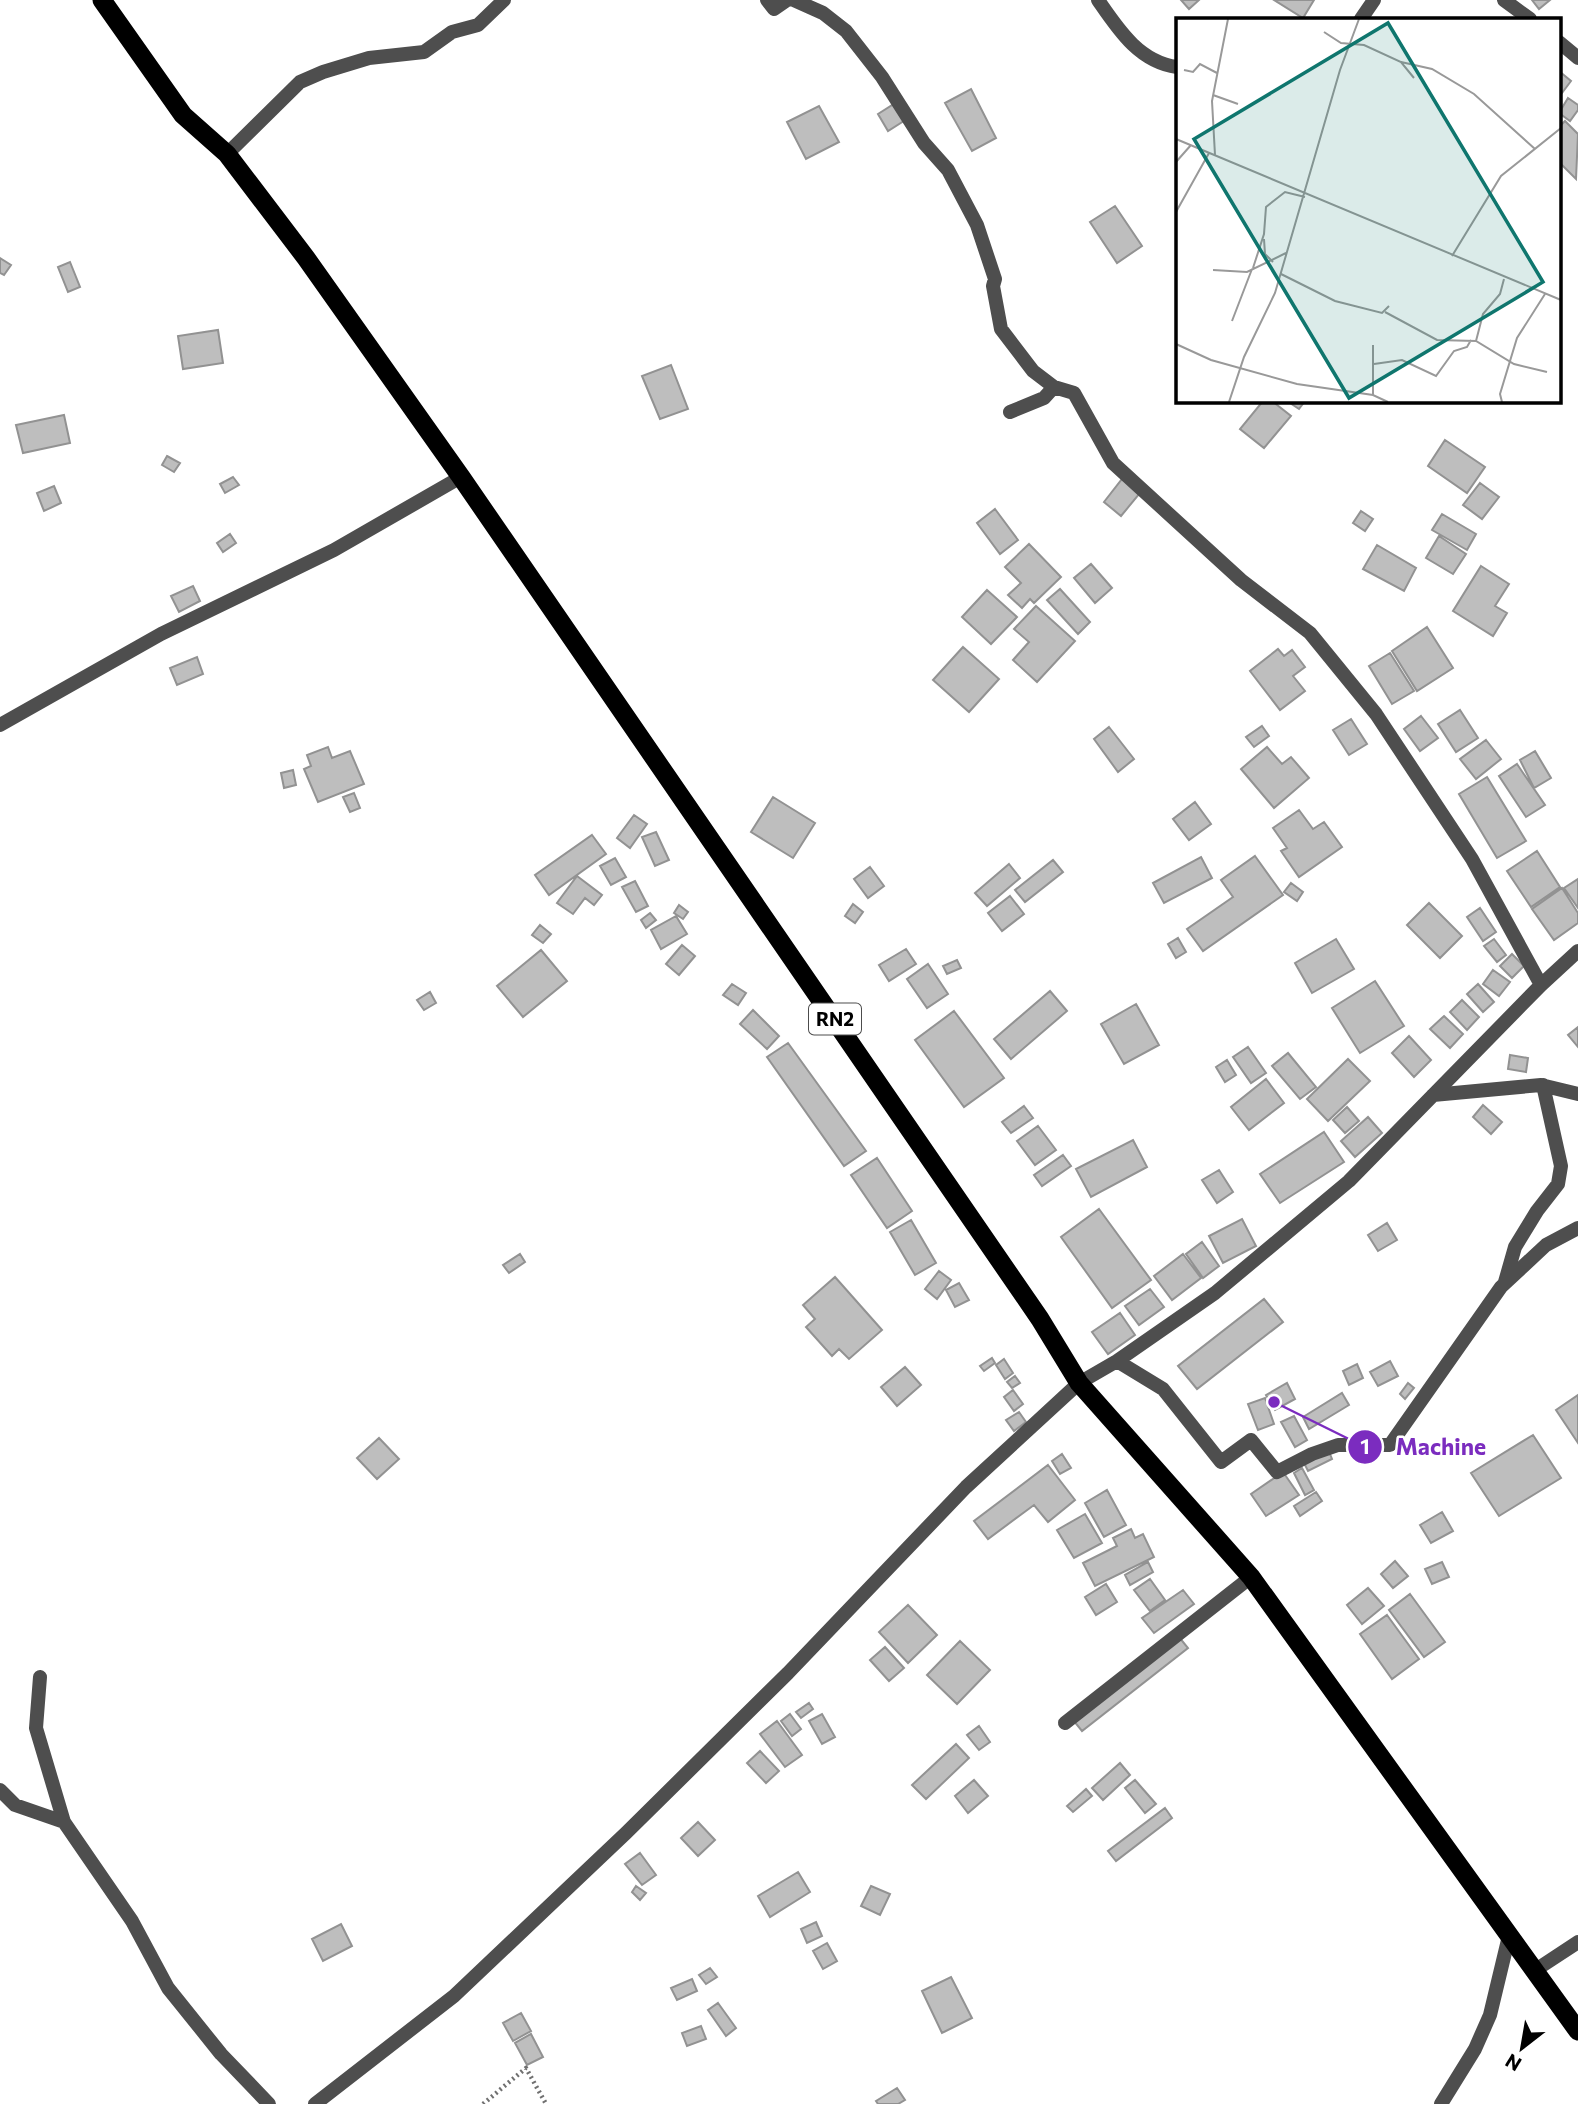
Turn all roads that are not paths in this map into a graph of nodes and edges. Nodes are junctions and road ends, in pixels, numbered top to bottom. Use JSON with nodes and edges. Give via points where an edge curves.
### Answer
{"nodes":[{"id":1,"x":102,"y":0,"type":"edge"},
{"id":2,"x":504,"y":0,"type":"edge"},
{"id":3,"x":767,"y":0,"type":"edge"},
{"id":4,"x":787,"y":0,"type":"edge"},
{"id":5,"x":794,"y":0,"type":"edge"},
{"id":6,"x":1098,"y":0,"type":"edge"},
{"id":7,"x":1374,"y":0,"type":"edge"},
{"id":8,"x":1504,"y":0,"type":"edge"},
{"id":9,"x":1362,"y":18,"type":"edge"},
{"id":10,"x":1529,"y":18,"type":"edge"},
{"id":11,"x":1560,"y":43,"type":"edge"},
{"id":12,"x":1578,"y":58,"type":"edge"},
{"id":13,"x":1176,"y":67,"type":"edge"},
{"id":14,"x":227,"y":154,"type":"junction"},
{"id":15,"x":1054,"y":387,"type":"junction"},
{"id":16,"x":1010,"y":412,"type":"dead end"},
{"id":17,"x":461,"y":477,"type":"junction"},
{"id":18,"x":0,"y":725,"type":"edge"},
{"id":19,"x":1578,"y":951,"type":"edge"},
{"id":20,"x":1541,"y":985,"type":"junction"},
{"id":21,"x":1543,"y":1086,"type":"junction"},
{"id":22,"x":1578,"y":1094,"type":"edge"},
{"id":23,"x":1433,"y":1095,"type":"junction"},
{"id":24,"x":1578,"y":1228,"type":"edge"},
{"id":25,"x":1505,"y":1283,"type":"junction"},
{"id":26,"x":1116,"y":1361,"type":"junction"},
{"id":27,"x":1079,"y":1383,"type":"junction"},
{"id":28,"x":1251,"y":1577,"type":"junction"},
{"id":29,"x":40,"y":1678,"type":"dead end"},
{"id":30,"x":1065,"y":1723,"type":"dead end"},
{"id":31,"x":0,"y":1790,"type":"edge"},
{"id":32,"x":64,"y":1822,"type":"junction"},
{"id":33,"x":1509,"y":1936,"type":"junction"},
{"id":34,"x":1578,"y":1942,"type":"edge"},
{"id":35,"x":1534,"y":1971,"type":"junction"},
{"id":36,"x":1578,"y":2031,"type":"edge"},
{"id":37,"x":269,"y":2104,"type":"edge"},
{"id":38,"x":315,"y":2104,"type":"edge"},
{"id":39,"x":1441,"y":2104,"type":"edge"}],
"edges":[{"from":1,"to":14,"type":"highway","number":"RN2","via":[[183,115]]},
{"from":2,"to":14,"type":"street","via":[[478,25],[452,32],[424,52],[369,58],[300,82]]},
{"from":3,"to":4,"type":"street","via":[[774,9]]},
{"from":5,"to":15,"type":"street","via":[[823,13],[846,31],[948,170],[976,225],[995,279],[1001,329],[1033,372]]},
{"from":6,"to":13,"type":"street","via":[[1125,39],[1161,65]]},
{"from":7,"to":9,"type":"street"},
{"from":8,"to":10,"type":"street"},
{"from":11,"to":12,"type":"street"},
{"from":14,"to":17,"type":"highway","number":"RN2"},
{"from":15,"to":16,"type":"street","via":[[1044,398]]},
{"from":15,"to":20,"type":"street","via":[[1074,393],[1113,463],[1241,580],[1310,633],[1347,677],[1472,859]]},
{"from":17,"to":18,"type":"street","via":[[334,550],[162,634]]},
{"from":17,"to":27,"type":"highway","number":"RN2"},
{"from":19,"to":20,"type":"street"},
{"from":20,"to":23,"type":"street"},
{"from":21,"to":22,"type":"street"},
{"from":21,"to":23,"type":"street"},
{"from":21,"to":25,"type":"street","via":[[1561,1166],[1558,1184],[1515,1247]]},
{"from":23,"to":26,"type":"street","via":[[1349,1181],[1215,1293]]},
{"from":24,"to":25,"type":"street","via":[[1546,1245]]},
{"from":25,"to":26,"type":"street","via":[[1390,1445],[1338,1445],[1277,1472],[1251,1440],[1220,1462],[1163,1389]]},
{"from":26,"to":27,"type":"street"},
{"from":27,"to":28,"type":"highway","number":"RN2"},
{"from":27,"to":38,"type":"street","via":[[966,1488],[779,1682],[454,1996]]},
{"from":28,"to":30,"type":"street"},
{"from":28,"to":33,"type":"highway","number":"RN2"},
{"from":29,"to":32,"type":"street","via":[[36,1727]]},
{"from":31,"to":32,"type":"street","via":[[15,1805]]},
{"from":32,"to":37,"type":"street","via":[[132,1920],[168,1988]]},
{"from":33,"to":35,"type":"highway","number":"RN2"},
{"from":33,"to":39,"type":"street","via":[[1490,2015]]},
{"from":34,"to":35,"type":"street"},
{"from":35,"to":36,"type":"highway","number":"RN2"}]}
